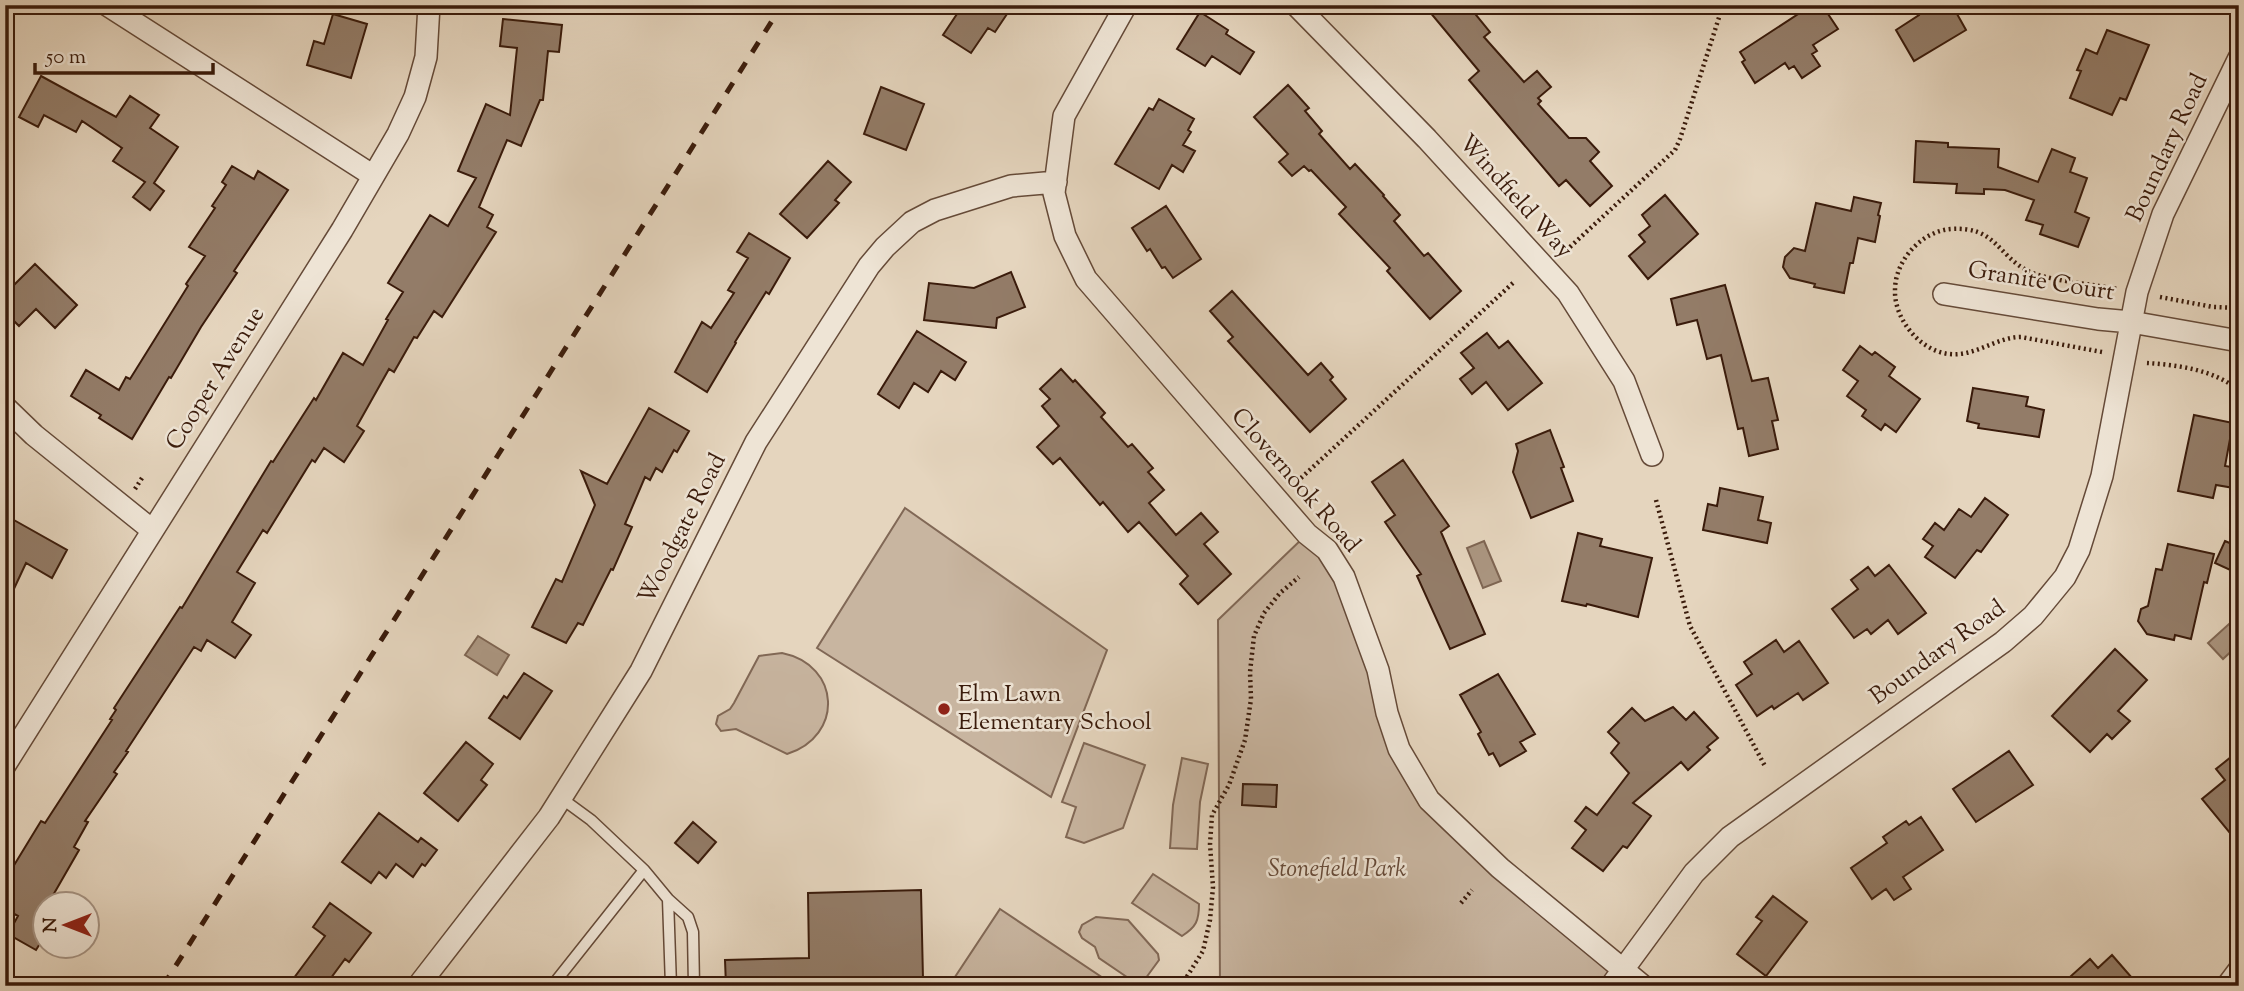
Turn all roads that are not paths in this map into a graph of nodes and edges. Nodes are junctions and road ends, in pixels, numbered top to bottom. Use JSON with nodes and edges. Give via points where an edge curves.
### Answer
{"nodes":[{"id":1,"x":107,"y":5,"type":"edge"},
{"id":2,"x":429,"y":5,"type":"edge"},
{"id":3,"x":1126,"y":5,"type":"edge"},
{"id":4,"x":1296,"y":5,"type":"edge"},
{"id":5,"x":2239,"y":58,"type":"edge"},
{"id":6,"x":372,"y":175,"type":"junction"},
{"id":7,"x":1056,"y":182,"type":"junction"},
{"id":8,"x":1944,"y":294,"type":"dead end"},
{"id":9,"x":2131,"y":321,"type":"junction"},
{"id":10,"x":2239,"y":341,"type":"edge"},
{"id":11,"x":5,"y":407,"type":"edge"},
{"id":12,"x":1652,"y":455,"type":"dead end"},
{"id":13,"x":152,"y":530,"type":"junction"},
{"id":14,"x":5,"y":765,"type":"edge"},
{"id":15,"x":561,"y":798,"type":"junction"},
{"id":16,"x":644,"y":870,"type":"junction"},
{"id":17,"x":668,"y":899,"type":"junction"},
{"id":18,"x":2239,"y":970,"type":"edge"},
{"id":19,"x":1617,"y":978,"type":"edge"},
{"id":20,"x":418,"y":986,"type":"edge"},
{"id":21,"x":552,"y":986,"type":"edge"},
{"id":22,"x":671,"y":986,"type":"edge"},
{"id":23,"x":694,"y":986,"type":"edge"},
{"id":24,"x":1643,"y":986,"type":"edge"},
{"id":25,"x":2227,"y":986,"type":"edge"}],
"edges":[{"from":1,"to":6,"type":"street"},
{"from":2,"to":6,"type":"street","name":"Cooper Avenue","via":[[426,57],[415,97]]},
{"from":3,"to":7,"type":"street","name":"Clovernook Road","via":[[1064,116]]},
{"from":4,"to":12,"type":"street","name":"Windfield Way","via":[[1568,293],[1624,381]]},
{"from":5,"to":9,"type":"street","name":"Boundary Road","via":[[2163,214]]},
{"from":6,"to":13,"type":"street","name":"Cooper Avenue"},
{"from":7,"to":15,"type":"street","name":"Woodgate Road","via":[[1012,186],[934,210],[912,222],[869,266],[756,442],[641,671]]},
{"from":7,"to":19,"type":"street","name":"Clovernook Road","via":[[1054,192],[1065,236],[1086,279],[1307,534],[1326,550],[1344,578],[1378,670],[1399,749],[1429,800]]},
{"from":8,"to":9,"type":"street","name":"Granite Court","via":[[2098,320]]},
{"from":9,"to":10,"type":"street","name":"Granite Court"},
{"from":9,"to":19,"type":"street","name":"Boundary Road","via":[[2102,476],[2083,539],[2065,578],[2003,642],[1730,836],[1694,873]]},
{"from":11,"to":13,"type":"street"},
{"from":13,"to":14,"type":"street","name":"Cooper Avenue"},
{"from":15,"to":16,"type":"lane"},
{"from":15,"to":20,"type":"street","name":"Woodgate Road"},
{"from":16,"to":17,"type":"lane"},
{"from":16,"to":21,"type":"lane"},
{"from":17,"to":22,"type":"lane"},
{"from":17,"to":23,"type":"lane","via":[[688,917],[693,932]]},
{"from":18,"to":25,"type":"street"},
{"from":19,"to":24,"type":"street","name":"Clovernook Road"}]}
